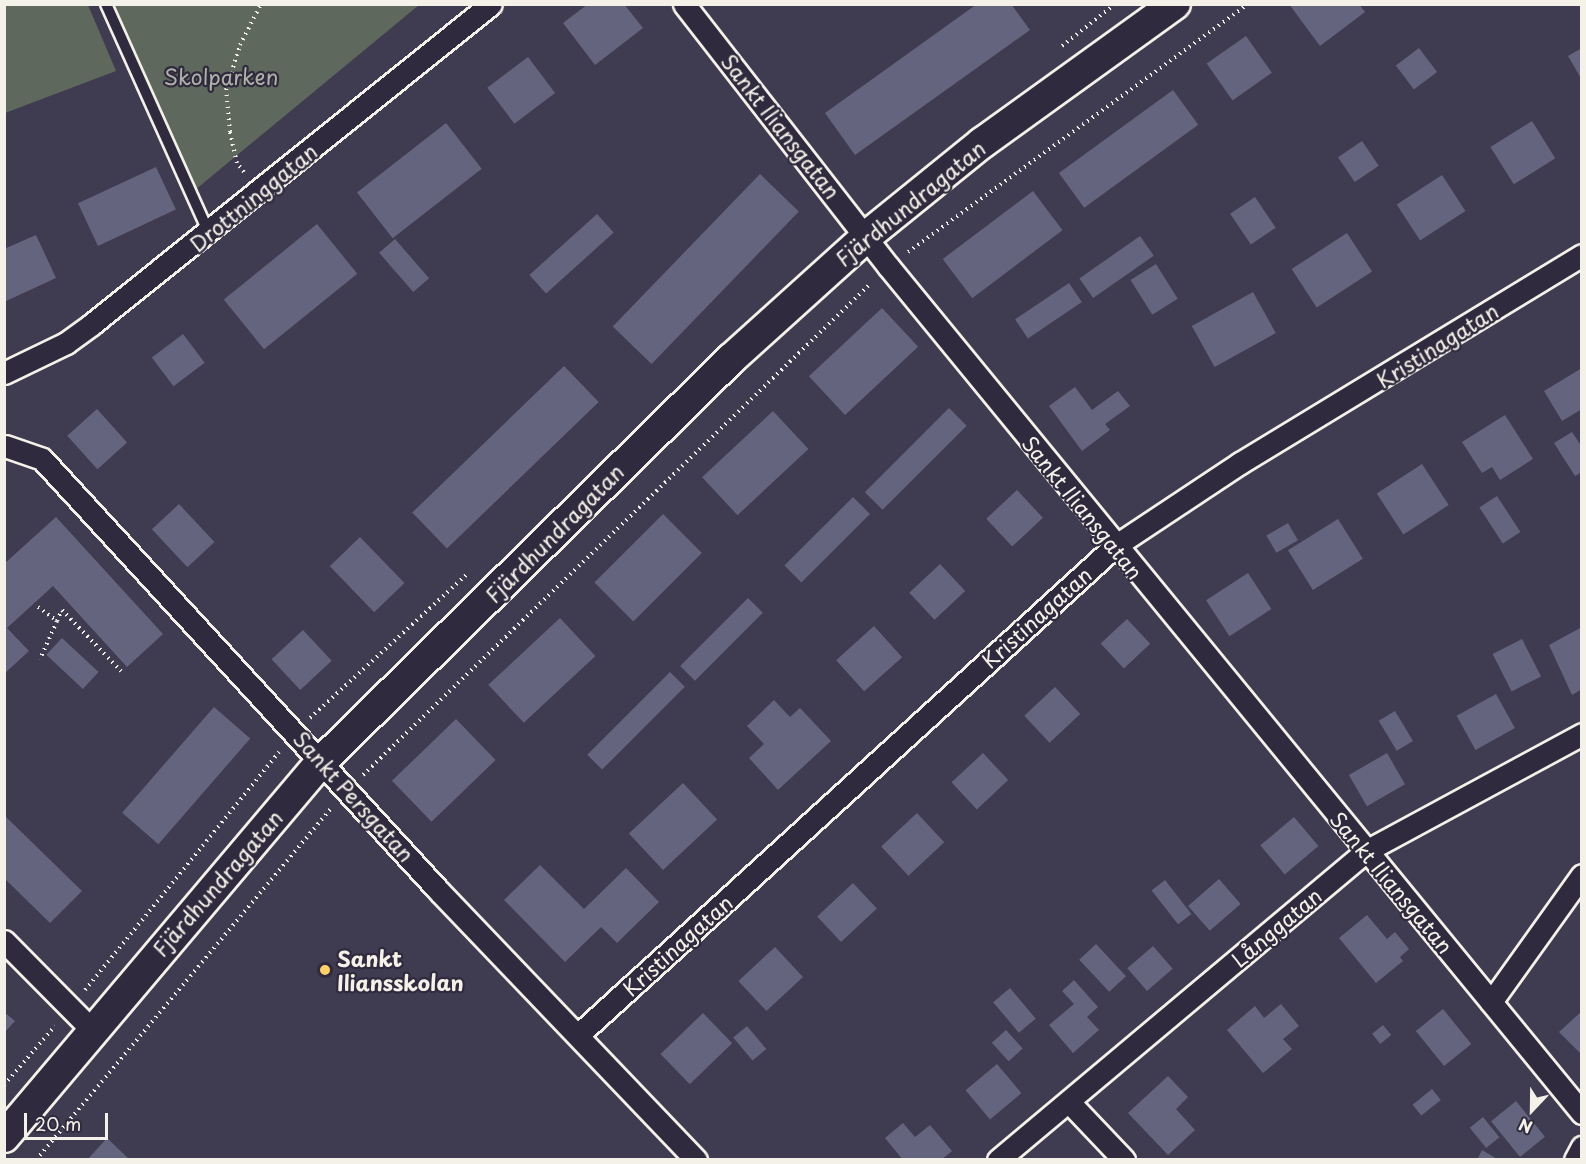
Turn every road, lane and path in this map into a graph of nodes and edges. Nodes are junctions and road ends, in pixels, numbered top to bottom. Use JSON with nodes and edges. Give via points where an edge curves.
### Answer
{"nodes":[{"id":1,"x":106,"y":4,"type":"edge"},
{"id":2,"x":261,"y":4,"type":"edge"},
{"id":3,"x":491,"y":4,"type":"edge"},
{"id":4,"x":684,"y":4,"type":"edge"},
{"id":5,"x":1175,"y":4,"type":"edge"},
{"id":6,"x":1248,"y":4,"type":"edge"},
{"id":7,"x":260,"y":191,"type":"junction"},
{"id":8,"x":209,"y":233,"type":"junction"},
{"id":9,"x":867,"y":236,"type":"junction"},
{"id":10,"x":1581,"y":255,"type":"edge"},
{"id":11,"x":888,"y":266,"type":"junction"},
{"id":12,"x":4,"y":374,"type":"edge"},
{"id":13,"x":5,"y":446,"type":"edge"},
{"id":14,"x":1115,"y":546,"type":"junction"},
{"id":15,"x":38,"y":607,"type":"dead end"},
{"id":16,"x":57,"y":621,"type":"junction"},
{"id":17,"x":40,"y":658,"type":"dead end"},
{"id":18,"x":121,"y":671,"type":"dead end"},
{"id":19,"x":1581,"y":734,"type":"edge"},
{"id":20,"x":323,"y":760,"type":"junction"},
{"id":21,"x":347,"y":790,"type":"junction"},
{"id":22,"x":1366,"y":851,"type":"junction"},
{"id":23,"x":1581,"y":875,"type":"edge"},
{"id":24,"x":4,"y":941,"type":"edge"},
{"id":25,"x":1491,"y":1002,"type":"junction"},
{"id":26,"x":92,"y":1030,"type":"junction"},
{"id":27,"x":578,"y":1035,"type":"junction"},
{"id":28,"x":1069,"y":1102,"type":"junction"},
{"id":29,"x":1581,"y":1113,"type":"edge"},
{"id":30,"x":4,"y":1137,"type":"edge"},
{"id":31,"x":1581,"y":1147,"type":"edge"},
{"id":32,"x":36,"y":1160,"type":"edge"},
{"id":33,"x":696,"y":1160,"type":"edge"},
{"id":34,"x":998,"y":1160,"type":"edge"},
{"id":35,"x":1124,"y":1160,"type":"edge"},
{"id":36,"x":1575,"y":1160,"type":"edge"}],
"edges":[{"from":1,"to":8,"type":"lane"},
{"from":2,"to":7,"type":"path","via":[[240,45],[226,90],[237,163]]},
{"from":3,"to":7,"type":"street","name":"Drottninggatan"},
{"from":4,"to":9,"type":"street","name":"Sankt Iliansgatan"},
{"from":5,"to":9,"type":"main road","name":"Fjärdhundragatan","via":[[982,143]]},
{"from":6,"to":11,"type":"path"},
{"from":7,"to":8,"type":"street","name":"Drottninggatan"},
{"from":8,"to":12,"type":"street","name":"Drottninggatan","via":[[66,343]]},
{"from":9,"to":11,"type":"street","name":"Sankt Iliansgatan"},
{"from":9,"to":20,"type":"main road","name":"Fjärdhundragatan","via":[[731,359]]},
{"from":10,"to":14,"type":"street","name":"Kristinagatan","via":[[1240,463]]},
{"from":11,"to":14,"type":"street","name":"Sankt Iliansgatan"},
{"from":11,"to":21,"type":"path"},
{"from":13,"to":20,"type":"street","name":"Sankt Persgatan","via":[[42,459]]},
{"from":14,"to":22,"type":"street","name":"Sankt Iliansgatan"},
{"from":14,"to":27,"type":"street","name":"Kristinagatan"},
{"from":15,"to":16,"type":"path"},
{"from":16,"to":17,"type":"path"},
{"from":16,"to":18,"type":"path","via":[[62,610]]},
{"from":19,"to":22,"type":"street","name":"Långgatan"},
{"from":20,"to":21,"type":"street","name":"Sankt Persgatan"},
{"from":20,"to":26,"type":"main road","name":"Fjärdhundragatan"},
{"from":21,"to":27,"type":"street","name":"Sankt Persgatan"},
{"from":21,"to":32,"type":"path"},
{"from":22,"to":25,"type":"street","name":"Sankt Iliansgatan"},
{"from":22,"to":28,"type":"street","name":"Långgatan"},
{"from":23,"to":25,"type":"street"},
{"from":24,"to":26,"type":"street"},
{"from":25,"to":29,"type":"street","name":"Sankt Iliansgatan"},
{"from":26,"to":30,"type":"main road","name":"Fjärdhundragatan"},
{"from":27,"to":33,"type":"street","name":"Sankt Persgatan"},
{"from":28,"to":34,"type":"street","name":"Långgatan"},
{"from":28,"to":35,"type":"street"},
{"from":31,"to":36,"type":"street"}]}
